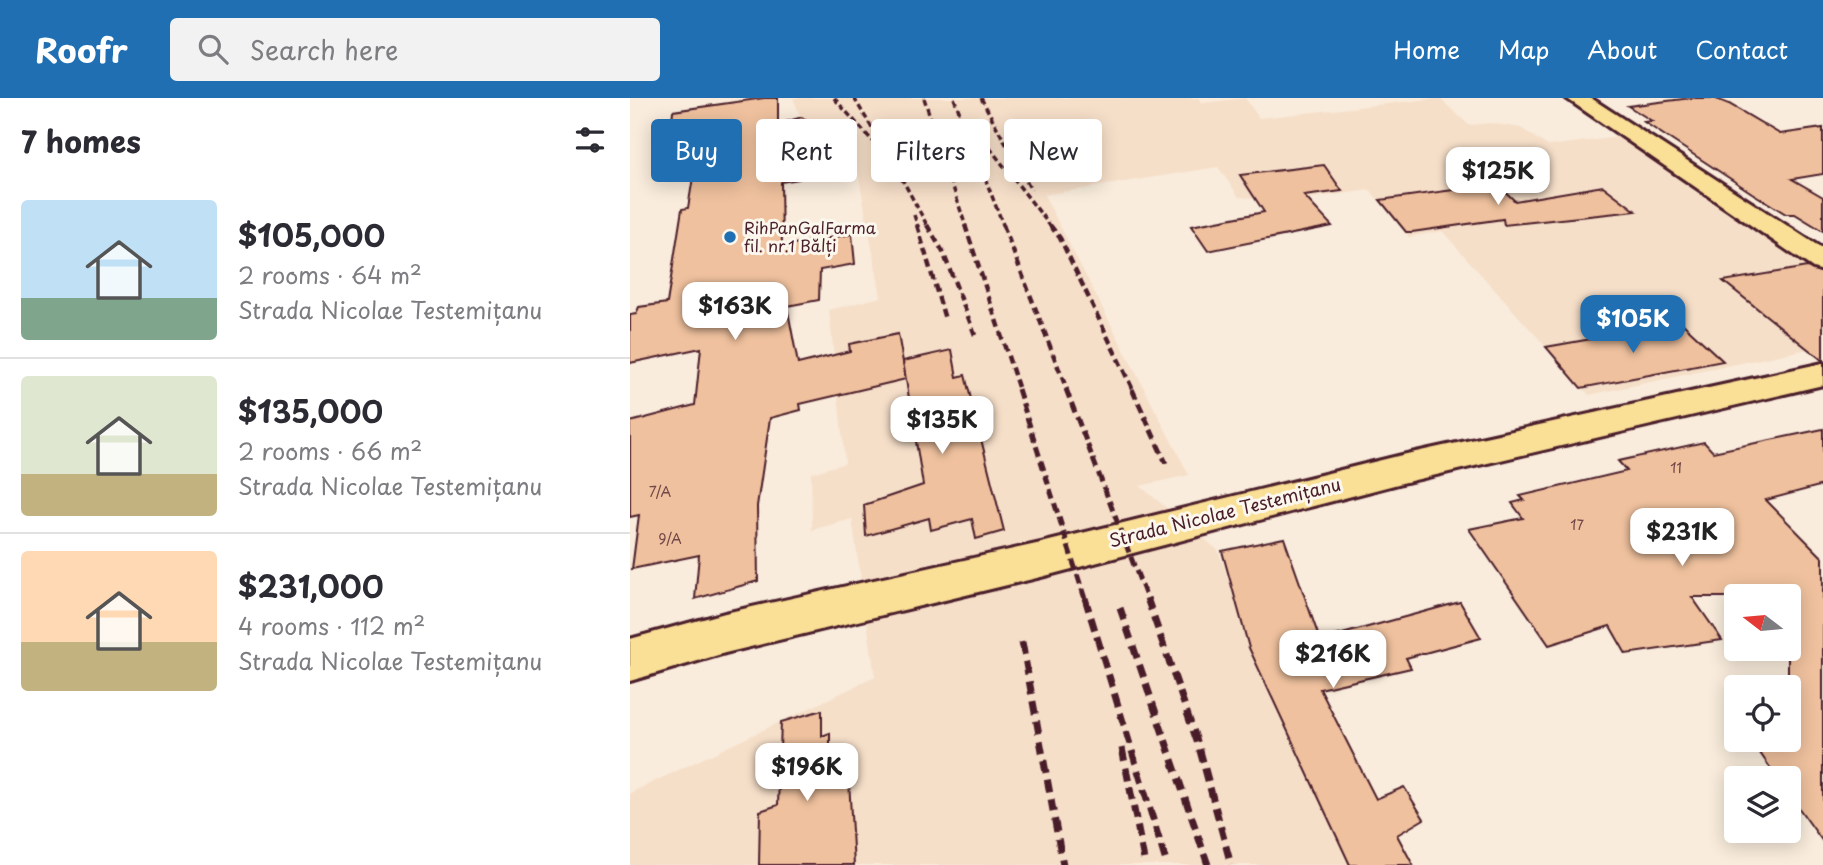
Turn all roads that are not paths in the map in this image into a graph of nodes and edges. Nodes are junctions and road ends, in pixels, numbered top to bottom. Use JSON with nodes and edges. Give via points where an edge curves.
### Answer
{"nodes":[{"id":1,"x":1577,"y":98,"type":"edge"},
{"id":2,"x":1823,"y":262,"type":"edge"},
{"id":3,"x":1823,"y":374,"type":"edge"},
{"id":4,"x":630,"y":660,"type":"edge"}],
"edges":[{"from":1,"to":2,"type":"main road"},
{"from":3,"to":4,"type":"main road","name":"Strada Nicolae Testemițanu","via":[[1402,469]]}]}
